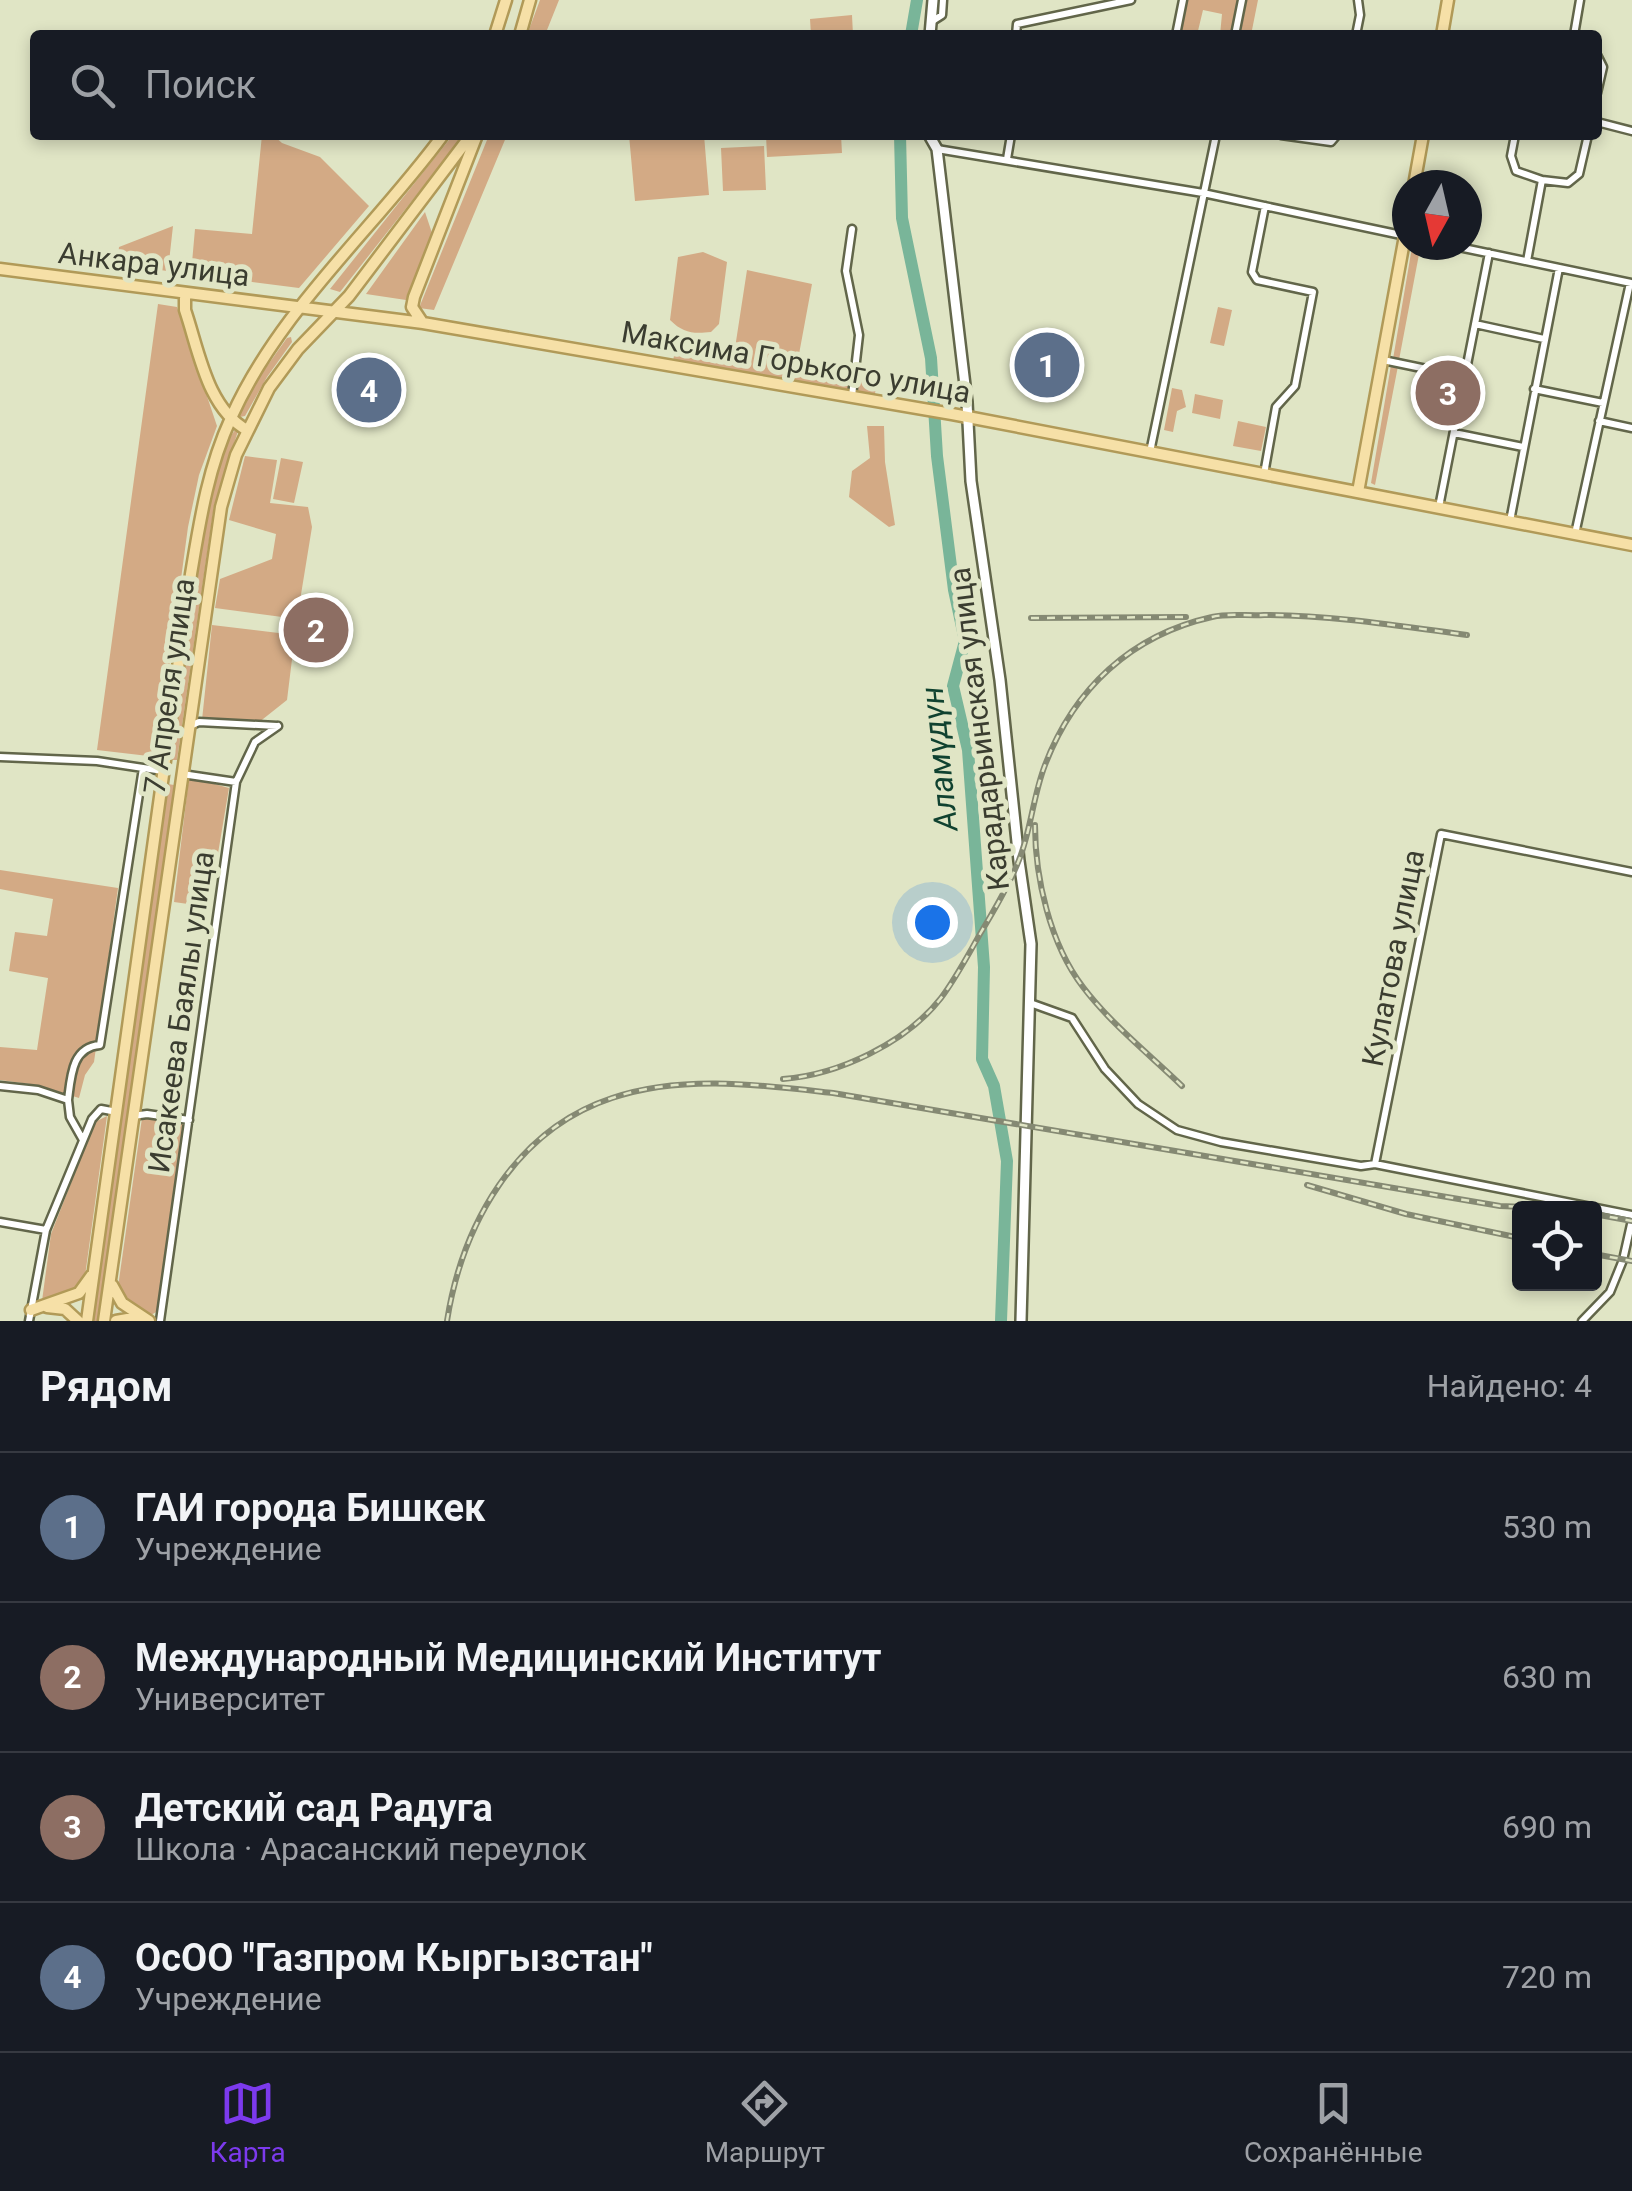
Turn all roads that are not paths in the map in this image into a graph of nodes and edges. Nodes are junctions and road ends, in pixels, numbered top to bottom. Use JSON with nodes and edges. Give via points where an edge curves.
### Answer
{"nodes":[{"id":1,"x":506,"y":0,"type":"edge"},
{"id":2,"x":532,"y":0,"type":"edge"},
{"id":3,"x":933,"y":0,"type":"edge"},
{"id":4,"x":944,"y":0,"type":"edge"},
{"id":5,"x":1131,"y":0,"type":"edge"},
{"id":6,"x":1183,"y":0,"type":"edge"},
{"id":7,"x":1242,"y":0,"type":"edge"},
{"id":8,"x":1358,"y":0,"type":"edge"},
{"id":9,"x":1448,"y":0,"type":"edge"},
{"id":10,"x":1580,"y":0,"type":"edge"},
{"id":11,"x":930,"y":22,"type":"junction"},
{"id":12,"x":497,"y":30,"type":"edge"},
{"id":13,"x":522,"y":30,"type":"edge"},
{"id":14,"x":930,"y":30,"type":"edge"},
{"id":15,"x":1016,"y":30,"type":"edge"},
{"id":16,"x":1177,"y":30,"type":"edge"},
{"id":17,"x":1236,"y":30,"type":"edge"},
{"id":18,"x":1357,"y":30,"type":"edge"},
{"id":19,"x":1443,"y":30,"type":"edge"},
{"id":20,"x":1575,"y":30,"type":"edge"},
{"id":21,"x":1602,"y":123,"type":"edge"},
{"id":22,"x":1632,"y":130,"type":"edge"},
{"id":23,"x":438,"y":140,"type":"edge"},
{"id":24,"x":470,"y":140,"type":"edge"},
{"id":25,"x":472,"y":140,"type":"edge"},
{"id":26,"x":932,"y":140,"type":"edge"},
{"id":27,"x":1011,"y":140,"type":"edge"},
{"id":28,"x":1215,"y":140,"type":"edge"},
{"id":29,"x":1306,"y":140,"type":"edge"},
{"id":30,"x":1332,"y":140,"type":"edge"},
{"id":31,"x":1422,"y":140,"type":"edge"},
{"id":32,"x":1514,"y":140,"type":"edge"},
{"id":33,"x":1587,"y":140,"type":"edge"},
{"id":34,"x":937,"y":149,"type":"junction"},
{"id":35,"x":1007,"y":160,"type":"junction"},
{"id":36,"x":1417,"y":170,"type":"edge"},
{"id":37,"x":1542,"y":180,"type":"junction"},
{"id":38,"x":1203,"y":193,"type":"junction"},
{"id":39,"x":1265,"y":206,"type":"junction"},
{"id":40,"x":852,"y":229,"type":"dead end"},
{"id":41,"x":1392,"y":229,"type":"edge"},
{"id":42,"x":1482,"y":252,"type":"edge"},
{"id":43,"x":1489,"y":254,"type":"junction"},
{"id":44,"x":1401,"y":260,"type":"edge"},
{"id":45,"x":1527,"y":261,"type":"junction"},
{"id":46,"x":1559,"y":268,"type":"junction"},
{"id":47,"x":0,"y":270,"type":"edge"},
{"id":48,"x":1631,"y":283,"type":"edge"},
{"id":49,"x":185,"y":295,"type":"junction"},
{"id":50,"x":303,"y":307,"type":"junction"},
{"id":51,"x":332,"y":310,"type":"junction"},
{"id":52,"x":423,"y":323,"type":"junction"},
{"id":53,"x":1475,"y":324,"type":"junction"},
{"id":54,"x":1544,"y":338,"type":"junction"},
{"id":55,"x":1382,"y":360,"type":"junction"},
{"id":56,"x":1465,"y":377,"type":"junction"},
{"id":57,"x":1534,"y":390,"type":"junction"},
{"id":58,"x":852,"y":396,"type":"junction"},
{"id":59,"x":1602,"y":403,"type":"junction"},
{"id":60,"x":966,"y":417,"type":"junction"},
{"id":61,"x":229,"y":421,"type":"junction"},
{"id":62,"x":1599,"y":421,"type":"junction"},
{"id":63,"x":1632,"y":428,"type":"edge"},
{"id":64,"x":247,"y":430,"type":"junction"},
{"id":65,"x":1454,"y":433,"type":"junction"},
{"id":66,"x":1524,"y":447,"type":"junction"},
{"id":67,"x":1150,"y":452,"type":"junction"},
{"id":68,"x":1264,"y":474,"type":"junction"},
{"id":69,"x":1358,"y":492,"type":"junction"},
{"id":70,"x":1439,"y":508,"type":"junction"},
{"id":71,"x":1510,"y":521,"type":"junction"},
{"id":72,"x":1574,"y":534,"type":"junction"},
{"id":73,"x":1632,"y":545,"type":"edge"},
{"id":74,"x":188,"y":727,"type":"junction"},
{"id":75,"x":0,"y":758,"type":"edge"},
{"id":76,"x":143,"y":768,"type":"junction"},
{"id":77,"x":164,"y":771,"type":"junction"},
{"id":78,"x":181,"y":774,"type":"junction"},
{"id":79,"x":236,"y":782,"type":"junction"},
{"id":80,"x":1632,"y":872,"type":"edge"},
{"id":81,"x":1030,"y":1003,"type":"junction"},
{"id":82,"x":0,"y":1086,"type":"edge"},
{"id":83,"x":136,"y":1093,"type":"junction"},
{"id":84,"x":68,"y":1100,"type":"junction"},
{"id":85,"x":116,"y":1112,"type":"junction"},
{"id":86,"x":147,"y":1114,"type":"junction"},
{"id":87,"x":133,"y":1116,"type":"junction"},
{"id":88,"x":189,"y":1120,"type":"junction"},
{"id":89,"x":84,"y":1140,"type":"junction"},
{"id":90,"x":1375,"y":1164,"type":"junction"},
{"id":91,"x":1632,"y":1218,"type":"edge"},
{"id":92,"x":0,"y":1222,"type":"edge"},
{"id":93,"x":46,"y":1230,"type":"junction"},
{"id":94,"x":94,"y":1273,"type":"junction"},
{"id":95,"x":110,"y":1279,"type":"junction"},
{"id":96,"x":46,"y":1308,"type":"junction"},
{"id":97,"x":30,"y":1316,"type":"edge"},
{"id":98,"x":145,"y":1319,"type":"edge"},
{"id":99,"x":78,"y":1321,"type":"edge"},
{"id":100,"x":86,"y":1321,"type":"edge"},
{"id":101,"x":104,"y":1321,"type":"edge"},
{"id":102,"x":116,"y":1321,"type":"edge"},
{"id":103,"x":160,"y":1321,"type":"edge"},
{"id":104,"x":1021,"y":1321,"type":"edge"},
{"id":105,"x":1582,"y":1321,"type":"edge"}],
"edges":[{"from":1,"to":12,"type":"main road"},
{"from":2,"to":13,"type":"main road"},
{"from":3,"to":11,"type":"street"},
{"from":4,"to":11,"type":"street","via":[[942,15]]},
{"from":5,"to":15,"type":"street","via":[[1016,24]]},
{"from":6,"to":16,"type":"street"},
{"from":7,"to":17,"type":"street"},
{"from":8,"to":18,"type":"street"},
{"from":9,"to":19,"type":"main road"},
{"from":10,"to":20,"type":"street"},
{"from":11,"to":14,"type":"street"},
{"from":21,"to":22,"type":"street"},
{"from":23,"to":50,"type":"main road","name":"7 Апреля улица"},
{"from":24,"to":51,"type":"main road","name":"7 Апреля улица"},
{"from":25,"to":52,"type":"main road","via":[[414,297],[412,307]]},
{"from":26,"to":34,"type":"street","name":"Карадарьинская улица"},
{"from":27,"to":35,"type":"street"},
{"from":28,"to":38,"type":"street"},
{"from":29,"to":30,"type":"street"},
{"from":31,"to":36,"type":"main road"},
{"from":32,"to":37,"type":"street","via":[[1512,165]]},
{"from":33,"to":37,"type":"street","via":[[1573,181]]},
{"from":34,"to":35,"type":"street"},
{"from":34,"to":60,"type":"street","name":"Карадарьинская улица"},
{"from":35,"to":38,"type":"street"},
{"from":37,"to":45,"type":"street"},
{"from":38,"to":39,"type":"street"},
{"from":38,"to":67,"type":"street"},
{"from":39,"to":41,"type":"street"},
{"from":39,"to":68,"type":"street","via":[[1252,272],[1257,280],[1313,292],[1296,386],[1276,407]]},
{"from":40,"to":58,"type":"street","via":[[846,271],[859,335]]},
{"from":42,"to":43,"type":"street"},
{"from":43,"to":45,"type":"street"},
{"from":43,"to":53,"type":"street"},
{"from":44,"to":55,"type":"main road"},
{"from":45,"to":46,"type":"street"},
{"from":46,"to":48,"type":"street"},
{"from":46,"to":54,"type":"street"},
{"from":47,"to":49,"type":"main road","name":"Анкара улица"},
{"from":48,"to":59,"type":"street"},
{"from":49,"to":50,"type":"main road","name":"Анкара улица"},
{"from":49,"to":61,"type":"main road","via":[[184,310]]},
{"from":50,"to":51,"type":"main road","name":"Максима Горького улица"},
{"from":50,"to":61,"type":"main road","name":"7 Апреля улица","via":[[260,364]]},
{"from":51,"to":52,"type":"main road","name":"Максима Горького улица"},
{"from":51,"to":64,"type":"main road","name":"7 Апреля улица","via":[[284,367]]},
{"from":52,"to":58,"type":"main road","name":"Максима Горького улица"},
{"from":53,"to":54,"type":"street"},
{"from":53,"to":56,"type":"street"},
{"from":54,"to":57,"type":"street"},
{"from":55,"to":56,"type":"street"},
{"from":55,"to":69,"type":"main road"},
{"from":56,"to":65,"type":"street"},
{"from":57,"to":59,"type":"street"},
{"from":57,"to":66,"type":"street"},
{"from":58,"to":60,"type":"main road","name":"Максима Горького улица"},
{"from":59,"to":62,"type":"street"},
{"from":60,"to":67,"type":"main road","name":"Максима Горького улица"},
{"from":60,"to":81,"type":"street","name":"Карадарьинская улица","via":[[1032,944]]},
{"from":61,"to":64,"type":"main road"},
{"from":61,"to":77,"type":"main road","name":"7 Апреля улица","via":[[200,518]]},
{"from":62,"to":63,"type":"street"},
{"from":62,"to":72,"type":"street"},
{"from":64,"to":74,"type":"main road","name":"7 Апреля улица","via":[[218,520]]},
{"from":65,"to":66,"type":"street"},
{"from":65,"to":70,"type":"street"},
{"from":66,"to":71,"type":"street"},
{"from":67,"to":68,"type":"main road","name":"Максима Горького улица"},
{"from":68,"to":69,"type":"main road","name":"Максима Горького улица"},
{"from":69,"to":70,"type":"main road","name":"Максима Горького улица"},
{"from":70,"to":71,"type":"main road","name":"Максима Горького улица"},
{"from":71,"to":72,"type":"main road","name":"Максима Горького улица"},
{"from":72,"to":73,"type":"main road","name":"Максима Горького улица"},
{"from":74,"to":78,"type":"main road","name":"7 Апреля улица"},
{"from":74,"to":79,"type":"street","name":"Исакеева Баялы улица","via":[[278,726],[255,742]]},
{"from":75,"to":76,"type":"street"},
{"from":76,"to":77,"type":"street"},
{"from":76,"to":84,"type":"street","via":[[100,1044],[80,1052]]},
{"from":77,"to":78,"type":"main road"},
{"from":77,"to":85,"type":"main road","name":"7 Апреля улица"},
{"from":78,"to":79,"type":"street"},
{"from":78,"to":83,"type":"main road","name":"7 Апреля улица"},
{"from":79,"to":88,"type":"street","name":"Исакеева Баялы улица"},
{"from":80,"to":90,"type":"street","name":"Кулатова улица","via":[[1441,834]]},
{"from":81,"to":90,"type":"street","via":[[1072,1018],[1105,1069],[1138,1104],[1176,1130]]},
{"from":81,"to":104,"type":"street","name":"Карадарьинская улица"},
{"from":82,"to":84,"type":"street"},
{"from":83,"to":86,"type":"street"},
{"from":83,"to":87,"type":"main road","name":"7 Апреля улица"},
{"from":84,"to":89,"type":"street"},
{"from":85,"to":89,"type":"street","via":[[100,1109]]},
{"from":85,"to":94,"type":"main road","name":"7 Апреля улица"},
{"from":86,"to":87,"type":"street"},
{"from":86,"to":88,"type":"street"},
{"from":87,"to":95,"type":"main road","name":"7 Апреля улица"},
{"from":88,"to":103,"type":"street","name":"Исакеева Баялы улица"},
{"from":89,"to":93,"type":"street"},
{"from":90,"to":91,"type":"street"},
{"from":91,"to":105,"type":"street","via":[[1610,1292]]},
{"from":92,"to":93,"type":"street"},
{"from":93,"to":97,"type":"street"},
{"from":94,"to":96,"type":"main road","via":[[79,1293]]},
{"from":94,"to":100,"type":"main road","name":"7 Апреля улица"},
{"from":95,"to":98,"type":"main road","via":[[122,1303]]},
{"from":95,"to":101,"type":"main road","name":"7 Апреля улица"},
{"from":96,"to":97,"type":"main road"},
{"from":96,"to":99,"type":"main road","via":[[65,1309]]},
{"from":98,"to":102,"type":"main road"}]}
